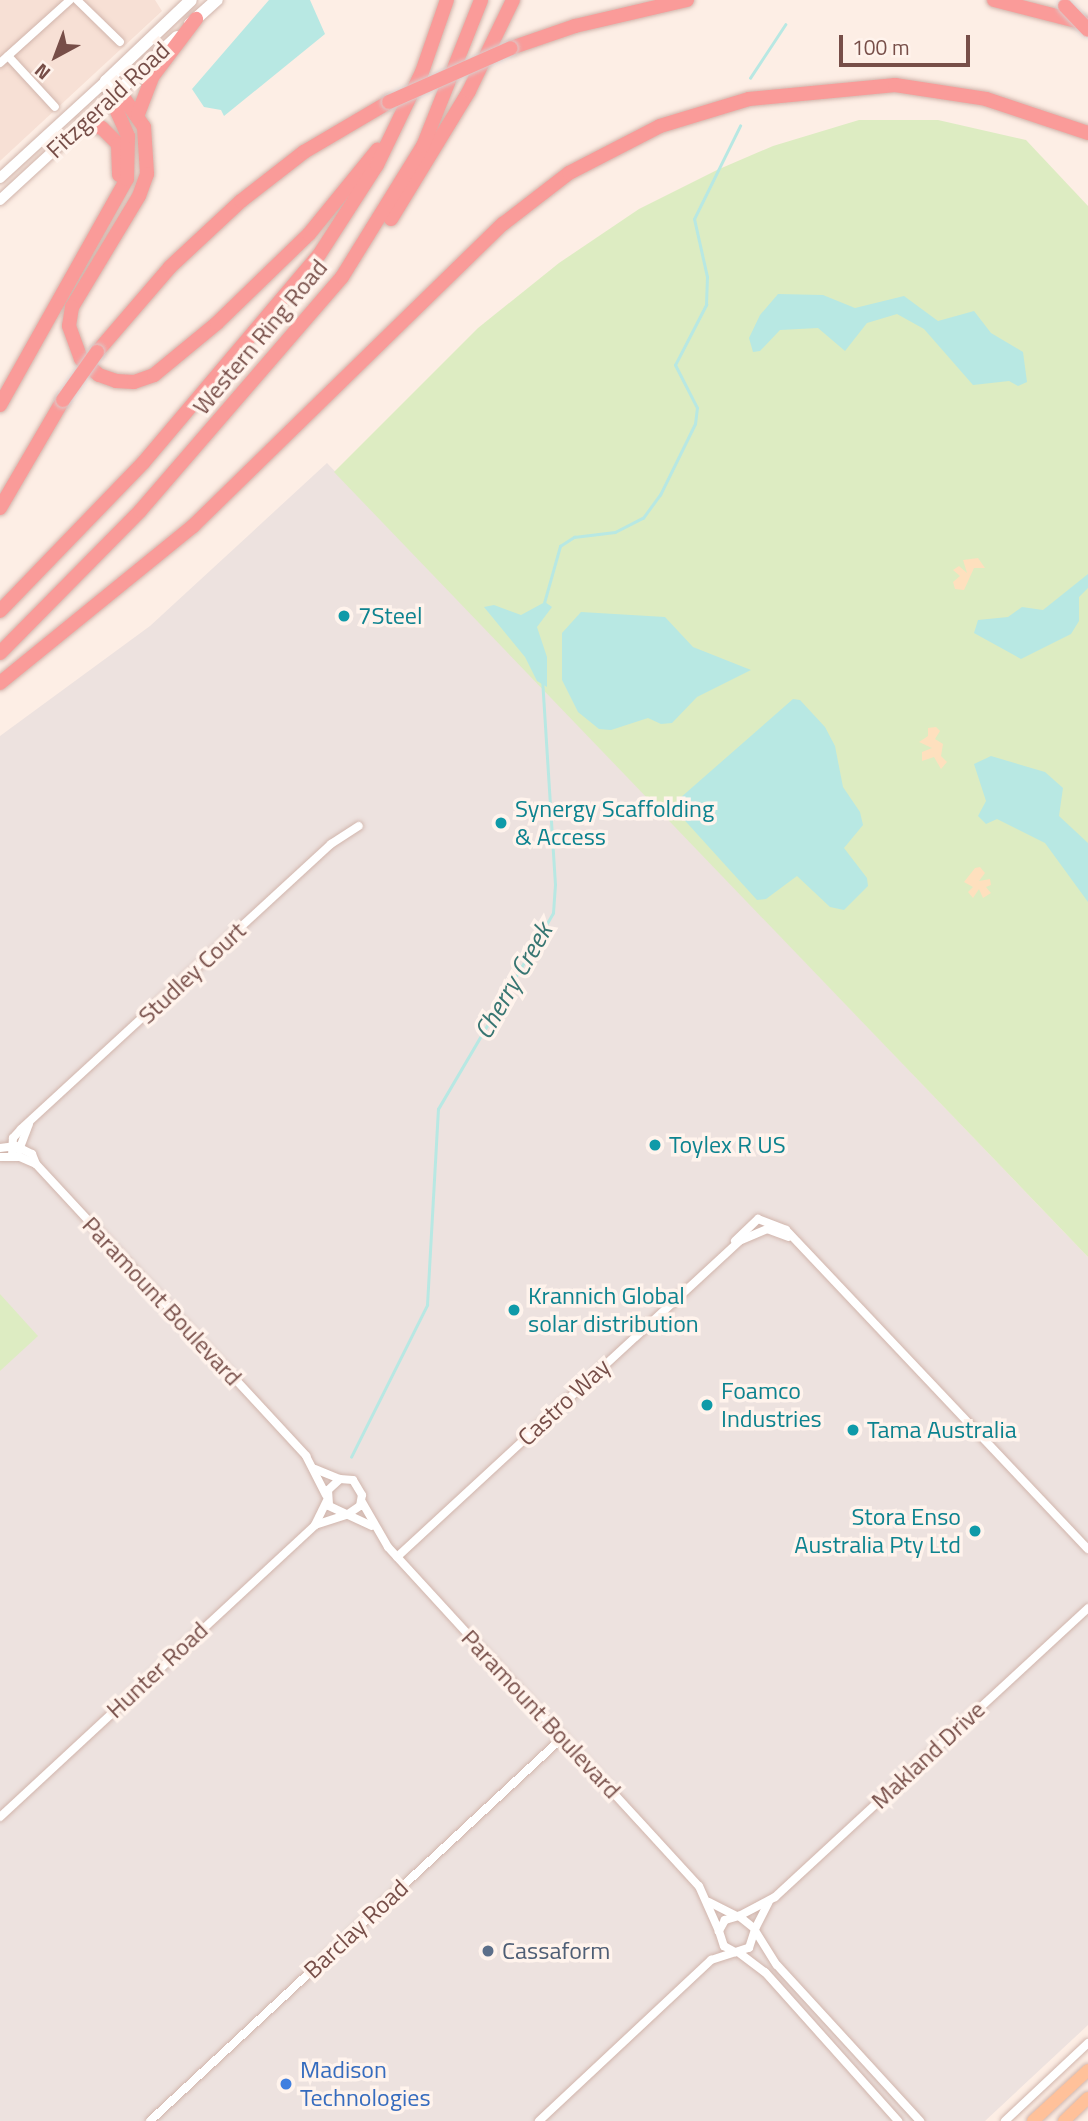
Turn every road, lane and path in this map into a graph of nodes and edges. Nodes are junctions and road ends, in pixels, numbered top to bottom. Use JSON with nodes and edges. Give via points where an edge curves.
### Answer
{"nodes":[{"id":1,"x":70,"y":0,"type":"edge"},
{"id":2,"x":77,"y":0,"type":"edge"},
{"id":3,"x":191,"y":0,"type":"edge"},
{"id":4,"x":216,"y":0,"type":"edge"},
{"id":5,"x":447,"y":0,"type":"edge"},
{"id":6,"x":481,"y":0,"type":"edge"},
{"id":7,"x":513,"y":0,"type":"edge"},
{"id":8,"x":687,"y":0,"type":"edge"},
{"id":9,"x":994,"y":0,"type":"edge"},
{"id":10,"x":62,"y":3,"type":"edge"},
{"id":11,"x":1063,"y":3,"type":"edge"},
{"id":12,"x":196,"y":19,"type":"junction"},
{"id":13,"x":1088,"y":24,"type":"edge"},
{"id":14,"x":1088,"y":30,"type":"edge"},
{"id":15,"x":120,"y":42,"type":"dead end"},
{"id":16,"x":8,"y":56,"type":"junction"},
{"id":17,"x":0,"y":63,"type":"edge"},
{"id":18,"x":106,"y":81,"type":"junction"},
{"id":19,"x":115,"y":95,"type":"junction"},
{"id":20,"x":55,"y":107,"type":"dead end"},
{"id":21,"x":405,"y":107,"type":"junction"},
{"id":22,"x":138,"y":114,"type":"junction"},
{"id":23,"x":83,"y":124,"type":"junction"},
{"id":24,"x":1088,"y":133,"type":"edge"},
{"id":25,"x":0,"y":178,"type":"edge"},
{"id":26,"x":0,"y":200,"type":"edge"},
{"id":27,"x":98,"y":229,"type":"junction"},
{"id":28,"x":342,"y":277,"type":"junction"},
{"id":29,"x":0,"y":405,"type":"edge"},
{"id":30,"x":0,"y":508,"type":"edge"},
{"id":31,"x":0,"y":611,"type":"edge"},
{"id":32,"x":0,"y":653,"type":"edge"},
{"id":33,"x":0,"y":683,"type":"edge"},
{"id":34,"x":359,"y":827,"type":"dead end"},
{"id":35,"x":16,"y":1146,"type":"junction"},
{"id":36,"x":0,"y":1148,"type":"edge"},
{"id":37,"x":12,"y":1156,"type":"junction"},
{"id":38,"x":0,"y":1157,"type":"edge"},
{"id":39,"x":36,"y":1164,"type":"junction"},
{"id":40,"x":315,"y":1469,"type":"junction"},
{"id":41,"x":340,"y":1479,"type":"junction"},
{"id":42,"x":326,"y":1497,"type":"junction"},
{"id":43,"x":362,"y":1502,"type":"junction"},
{"id":44,"x":346,"y":1514,"type":"junction"},
{"id":45,"x":315,"y":1525,"type":"junction"},
{"id":46,"x":372,"y":1526,"type":"junction"},
{"id":47,"x":1088,"y":1549,"type":"edge"},
{"id":48,"x":397,"y":1557,"type":"junction"},
{"id":49,"x":1088,"y":1608,"type":"edge"},
{"id":50,"x":563,"y":1737,"type":"junction"},
{"id":51,"x":0,"y":1817,"type":"edge"},
{"id":52,"x":709,"y":1902,"type":"junction"},
{"id":53,"x":769,"y":1902,"type":"junction"},
{"id":54,"x":738,"y":1916,"type":"junction"},
{"id":55,"x":755,"y":1931,"type":"junction"},
{"id":56,"x":719,"y":1933,"type":"junction"},
{"id":57,"x":736,"y":1952,"type":"junction"},
{"id":58,"x":711,"y":1960,"type":"junction"},
{"id":59,"x":1088,"y":2043,"type":"edge"},
{"id":60,"x":1088,"y":2070,"type":"edge"},
{"id":61,"x":1088,"y":2098,"type":"edge"},
{"id":62,"x":150,"y":2121,"type":"edge"},
{"id":63,"x":539,"y":2121,"type":"edge"},
{"id":64,"x":898,"y":2121,"type":"edge"},
{"id":65,"x":920,"y":2121,"type":"edge"},
{"id":66,"x":1006,"y":2121,"type":"edge"},
{"id":67,"x":1033,"y":2121,"type":"edge"},
{"id":68,"x":1064,"y":2121,"type":"edge"}],
"edges":[{"from":1,"to":10,"type":"street"},
{"from":2,"to":15,"type":"street"},
{"from":3,"to":18,"type":"main road","name":"Fitzgerald Road"},
{"from":4,"to":12,"type":"main road","name":"Fitzgerald Road"},
{"from":5,"to":21,"type":"highway","name":"Western Ring Road","via":[[432,48]]},
{"from":6,"to":28,"type":"highway","name":"Western Ring Road","via":[[423,146]]},
{"from":7,"to":28,"type":"highway","via":[[469,91],[414,187]]},
{"from":8,"to":30,"type":"highway","bridge":true,"via":[[575,26],[511,48],[388,102],[304,152],[241,201],[162,275],[63,400]]},
{"from":9,"to":13,"type":"highway"},
{"from":10,"to":16,"type":"street"},
{"from":11,"to":14,"type":"highway","bridge":true},
{"from":12,"to":19,"type":"main road","name":"Fitzgerald Road"},
{"from":12,"to":22,"type":"highway","via":[[152,76]]},
{"from":16,"to":17,"type":"street"},
{"from":16,"to":20,"type":"street"},
{"from":18,"to":19,"type":"main road"},
{"from":18,"to":25,"type":"street","name":"Fitzgerald Road"},
{"from":19,"to":22,"type":"highway"},
{"from":19,"to":23,"type":"street","name":"Fitzgerald Road"},
{"from":19,"to":27,"type":"highway","via":[[128,136],[131,167],[123,190]]},
{"from":21,"to":22,"type":"highway","via":[[354,180],[281,264],[167,366],[126,383],[99,375],[81,359],[72,341],[70,316],[147,174],[148,146]]},
{"from":21,"to":31,"type":"highway","name":"Western Ring Road","via":[[345,218],[278,308],[143,463]]},
{"from":23,"to":26,"type":"street","name":"Fitzgerald Road"},
{"from":23,"to":27,"type":"highway","via":[[108,132],[121,153],[118,180]]},
{"from":24,"to":33,"type":"highway","via":[[986,99],[895,85],[749,99],[660,126],[569,173],[503,224],[193,526]]},
{"from":27,"to":29,"type":"highway"},
{"from":28,"to":32,"type":"highway","name":"Western Ring Road","via":[[140,511]]},
{"from":34,"to":35,"type":"street","name":"Studley Court","via":[[331,844],[29,1124]]},
{"from":35,"to":36,"type":"street"},
{"from":35,"to":37,"type":"street","name":"Studley Court"},
{"from":35,"to":39,"type":"street","name":"Paramount Boulevard"},
{"from":37,"to":38,"type":"street"},
{"from":37,"to":39,"type":"street","name":"Paramount Boulevard"},
{"from":39,"to":40,"type":"street","name":"Paramount Boulevard"},
{"from":40,"to":41,"type":"street","name":"Paramount Boulevard"},
{"from":40,"to":42,"type":"street","name":"Paramount Boulevard"},
{"from":41,"to":42,"type":"street"},
{"from":41,"to":43,"type":"street","via":[[358,1484]]},
{"from":42,"to":44,"type":"street","via":[[333,1510]]},
{"from":42,"to":45,"type":"street","name":"Hunter Road"},
{"from":43,"to":44,"type":"street"},
{"from":43,"to":46,"type":"street","name":"Paramount Boulevard"},
{"from":44,"to":45,"type":"street","name":"Hunter Road"},
{"from":44,"to":46,"type":"street","name":"Paramount Boulevard"},
{"from":45,"to":51,"type":"street","name":"Hunter Road"},
{"from":46,"to":48,"type":"street","name":"Paramount Boulevard"},
{"from":47,"to":48,"type":"street","name":"Castro Way","via":[[789,1237],[772,1229],[758,1230],[732,1247]]},
{"from":48,"to":50,"type":"street","name":"Paramount Boulevard"},
{"from":49,"to":53,"type":"street","name":"Makland Drive"},
{"from":50,"to":52,"type":"street","name":"Paramount Boulevard"},
{"from":50,"to":62,"type":"street","name":"Barclay Road"},
{"from":52,"to":54,"type":"street","name":"Paramount Boulevard"},
{"from":52,"to":56,"type":"street","name":"Paramount Boulevard"},
{"from":53,"to":54,"type":"street","name":"Makland Drive"},
{"from":53,"to":55,"type":"street","name":"Makland Drive"},
{"from":54,"to":55,"type":"street"},
{"from":54,"to":56,"type":"street","via":[[725,1920]]},
{"from":55,"to":57,"type":"street","via":[[749,1948]]},
{"from":55,"to":65,"type":"street","via":[[777,1965]]},
{"from":56,"to":57,"type":"street","via":[[724,1946]]},
{"from":56,"to":58,"type":"street"},
{"from":57,"to":58,"type":"street"},
{"from":57,"to":64,"type":"street","via":[[765,1972]]},
{"from":58,"to":63,"type":"street"},
{"from":59,"to":66,"type":"street"},
{"from":60,"to":67,"type":"main road"},
{"from":61,"to":68,"type":"main road"}]}
